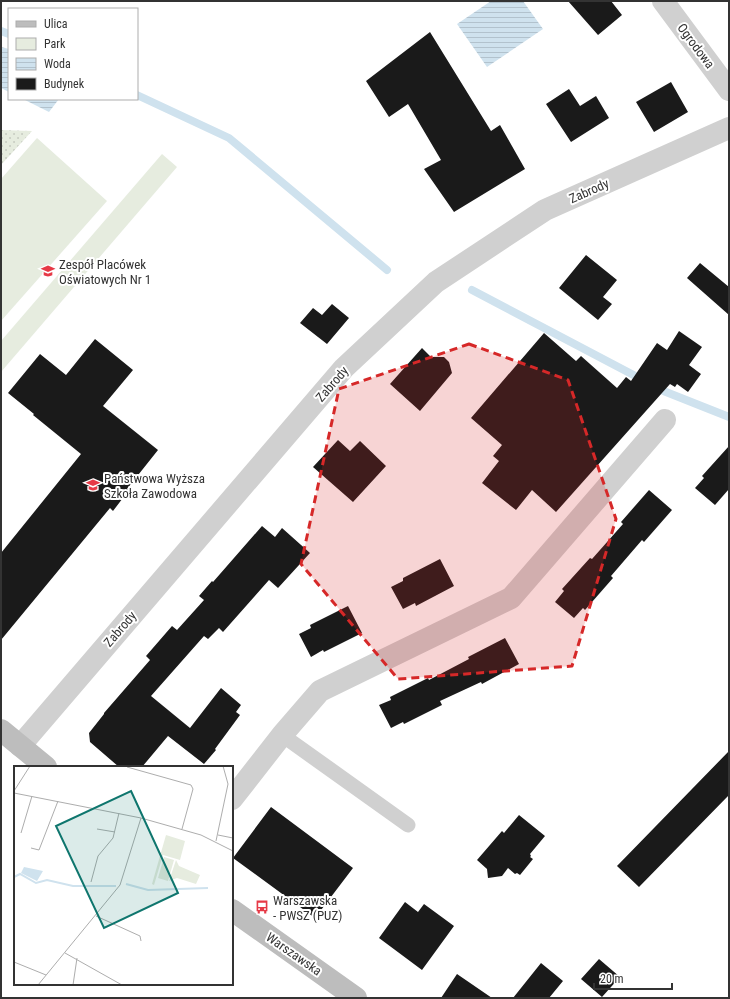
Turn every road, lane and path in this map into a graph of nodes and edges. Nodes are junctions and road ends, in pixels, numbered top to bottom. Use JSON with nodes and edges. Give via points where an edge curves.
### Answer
{"nodes":[{"id":1,"x":662,"y":1,"type":"edge"},
{"id":2,"x":729,"y":90,"type":"edge"},
{"id":3,"x":729,"y":128,"type":"edge"},
{"id":4,"x":664,"y":420,"type":"dead end"},
{"id":5,"x":1,"y":730,"type":"edge"},
{"id":6,"x":282,"y":735,"type":"junction"},
{"id":7,"x":20,"y":746,"type":"junction"},
{"id":8,"x":45,"y":766,"type":"edge"},
{"id":9,"x":233,"y":798,"type":"edge"},
{"id":10,"x":408,"y":825,"type":"dead end"},
{"id":11,"x":233,"y":911,"type":"edge"},
{"id":12,"x":356,"y":998,"type":"edge"}],
"edges":[{"from":1,"to":2,"type":"street","name":"Ogrodowa"},
{"from":3,"to":7,"type":"street","name":"Zabrody","via":[[545,210],[436,282],[344,368]]},
{"from":4,"to":6,"type":"street","via":[[511,598],[320,691]]},
{"from":5,"to":7,"type":"main road"},
{"from":6,"to":9,"type":"street"},
{"from":6,"to":10,"type":"lane"},
{"from":7,"to":8,"type":"main road"},
{"from":11,"to":12,"type":"main road","name":"Warszawska"}]}
